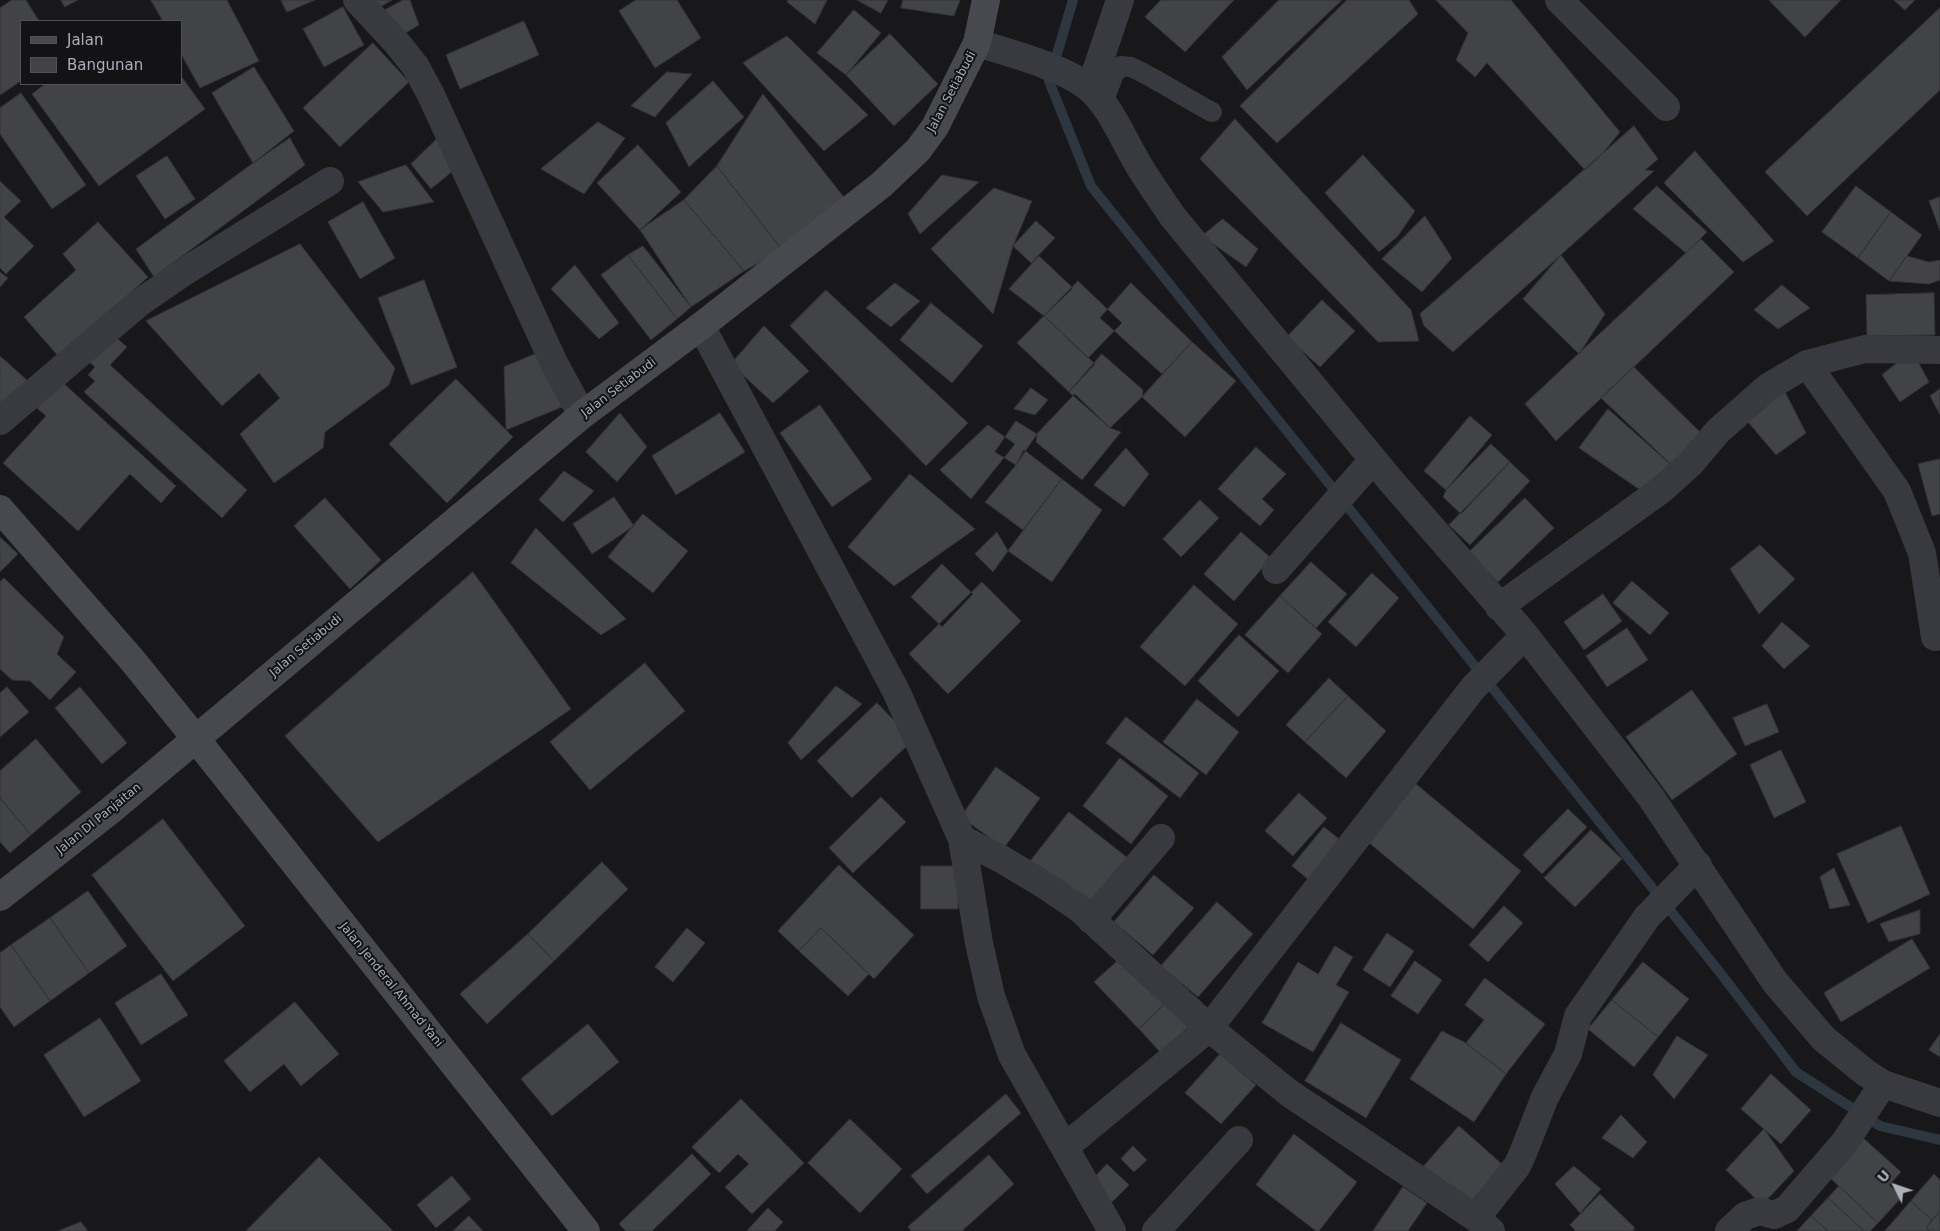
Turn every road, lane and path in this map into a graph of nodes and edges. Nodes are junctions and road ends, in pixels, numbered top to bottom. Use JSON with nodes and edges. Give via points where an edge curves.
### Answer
{"nodes":[{"id":1,"x":357,"y":0,"type":"edge"},
{"id":2,"x":986,"y":0,"type":"edge"},
{"id":3,"x":1120,"y":0,"type":"edge"},
{"id":4,"x":1559,"y":0,"type":"edge"},
{"id":5,"x":977,"y":43,"type":"junction"},
{"id":6,"x":1090,"y":90,"type":"junction"},
{"id":7,"x":1666,"y":107,"type":"dead end"},
{"id":8,"x":1212,"y":112,"type":"dead end"},
{"id":9,"x":330,"y":181,"type":"dead end"},
{"id":10,"x":701,"y":326,"type":"junction"},
{"id":11,"x":1940,"y":350,"type":"edge"},
{"id":12,"x":1807,"y":364,"type":"junction"},
{"id":13,"x":582,"y":415,"type":"junction"},
{"id":14,"x":0,"y":421,"type":"edge"},
{"id":15,"x":1365,"y":469,"type":"junction"},
{"id":16,"x":0,"y":509,"type":"edge"},
{"id":17,"x":1276,"y":570,"type":"dead end"},
{"id":18,"x":1499,"y":606,"type":"junction"},
{"id":19,"x":1935,"y":637,"type":"dead end"},
{"id":20,"x":1518,"y":642,"type":"junction"},
{"id":21,"x":196,"y":739,"type":"junction"},
{"id":22,"x":1161,"y":838,"type":"dead end"},
{"id":23,"x":962,"y":839,"type":"junction"},
{"id":24,"x":1691,"y":873,"type":"junction"},
{"id":25,"x":0,"y":897,"type":"edge"},
{"id":26,"x":1091,"y":920,"type":"junction"},
{"id":27,"x":1209,"y":1028,"type":"junction"},
{"id":28,"x":1878,"y":1092,"type":"junction"},
{"id":29,"x":1940,"y":1103,"type":"edge"},
{"id":30,"x":1239,"y":1140,"type":"dead end"},
{"id":31,"x":1065,"y":1147,"type":"junction"},
{"id":32,"x":1483,"y":1224,"type":"edge"},
{"id":33,"x":586,"y":1231,"type":"edge"},
{"id":34,"x":1112,"y":1231,"type":"edge"},
{"id":35,"x":1156,"y":1231,"type":"edge"},
{"id":36,"x":1729,"y":1231,"type":"edge"}],
"edges":[{"from":1,"to":13,"type":"street","via":[[416,67],[554,363]]},
{"from":2,"to":5,"type":"street","name":"Jalan Setiabudi"},
{"from":3,"to":6,"type":"street"},
{"from":4,"to":7,"type":"street"},
{"from":5,"to":6,"type":"street","via":[[1026,58]]},
{"from":5,"to":10,"type":"street","name":"Jalan Setiabudi","via":[[935,127],[918,150],[881,185]]},
{"from":6,"to":8,"type":"lane","via":[[1121,66],[1131,66]]},
{"from":6,"to":15,"type":"street","via":[[1173,217]]},
{"from":9,"to":14,"type":"street","via":[[139,303]]},
{"from":10,"to":13,"type":"street","name":"Jalan Setiabudi"},
{"from":10,"to":23,"type":"street","via":[[896,692]]},
{"from":11,"to":12,"type":"street","via":[[1865,349]]},
{"from":12,"to":18,"type":"street","via":[[1768,387],[1718,431],[1691,463],[1661,490]]},
{"from":12,"to":19,"type":"street","via":[[1897,491],[1922,553]]},
{"from":13,"to":21,"type":"street","name":"Jalan Setiabudi"},
{"from":15,"to":17,"type":"street"},
{"from":15,"to":18,"type":"street"},
{"from":16,"to":21,"type":"street","name":"Jalan Jenderal Ahmad Yani","via":[[133,661]]},
{"from":18,"to":20,"type":"street"},
{"from":20,"to":24,"type":"street","via":[[1650,796]]},
{"from":20,"to":27,"type":"street","via":[[1474,688]]},
{"from":21,"to":25,"type":"street","name":"Jalan DI Panjaitan"},
{"from":21,"to":33,"type":"street","name":"Jalan Jenderal Ahmad Yani"},
{"from":22,"to":26,"type":"street"},
{"from":23,"to":26,"type":"street","via":[[1043,884]]},
{"from":23,"to":31,"type":"street","via":[[979,943],[992,996],[1012,1055]]},
{"from":24,"to":28,"type":"street","via":[[1798,1010],[1824,1039],[1866,1073]]},
{"from":24,"to":32,"type":"street","via":[[1647,916],[1578,1016],[1568,1054],[1545,1097],[1523,1153]]},
{"from":26,"to":27,"type":"street"},
{"from":27,"to":31,"type":"street"},
{"from":27,"to":32,"type":"street","via":[[1289,1093]]},
{"from":28,"to":29,"type":"street"},
{"from":28,"to":36,"type":"street","via":[[1845,1142],[1787,1210],[1774,1215],[1759,1212],[1745,1216]]},
{"from":30,"to":35,"type":"street"},
{"from":31,"to":34,"type":"street"}]}
